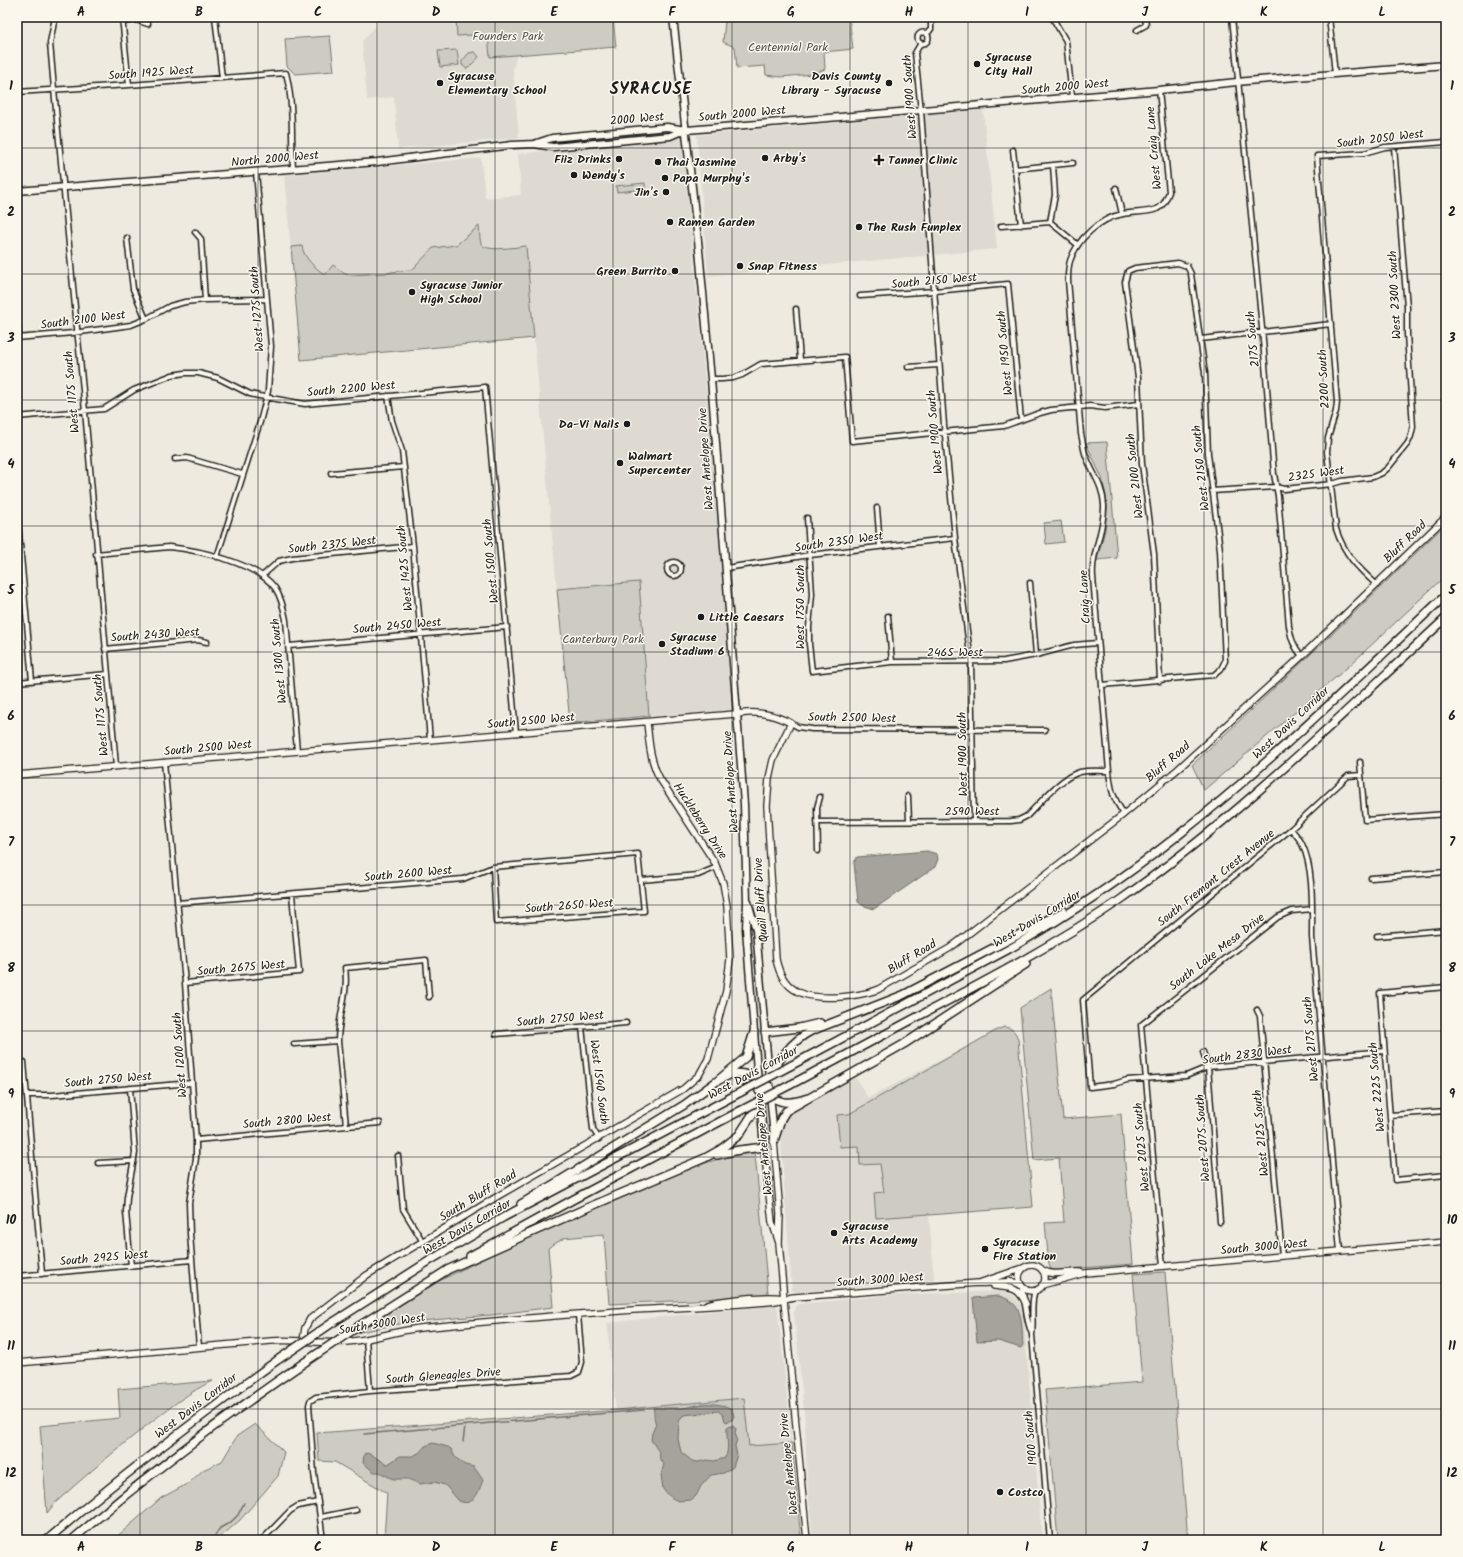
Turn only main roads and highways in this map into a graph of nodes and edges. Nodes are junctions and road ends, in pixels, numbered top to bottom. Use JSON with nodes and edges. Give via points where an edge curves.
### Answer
{"nodes":[{"id":1,"x":672,"y":17,"type":"edge"},
{"id":2,"x":1446,"y":65,"type":"edge"},
{"id":3,"x":686,"y":130,"type":"junction"},
{"id":4,"x":534,"y":144,"type":"joint"},
{"id":5,"x":17,"y":190,"type":"edge"},
{"id":6,"x":1446,"y":596,"type":"edge"},
{"id":7,"x":1446,"y":618,"type":"edge"},
{"id":8,"x":1091,"y":898,"type":"junction"},
{"id":9,"x":747,"y":901,"type":"junction"},
{"id":10,"x":1096,"y":916,"type":"junction"},
{"id":11,"x":850,"y":1016,"type":"junction"},
{"id":12,"x":754,"y":1032,"type":"junction"},
{"id":13,"x":765,"y":1032,"type":"junction"},
{"id":14,"x":769,"y":1076,"type":"junction"},
{"id":15,"x":717,"y":1081,"type":"junction"},
{"id":16,"x":764,"y":1084,"type":"junction"},
{"id":17,"x":765,"y":1094,"type":"junction"},
{"id":18,"x":808,"y":1098,"type":"junction"},
{"id":19,"x":760,"y":1101,"type":"junction"},
{"id":20,"x":774,"y":1141,"type":"joint"},
{"id":21,"x":764,"y":1147,"type":"joint"},
{"id":22,"x":705,"y":1158,"type":"junction"},
{"id":23,"x":441,"y":1254,"type":"junction"},
{"id":24,"x":446,"y":1270,"type":"junction"},
{"id":25,"x":47,"y":1540,"type":"edge"},
{"id":26,"x":72,"y":1540,"type":"edge"}],
"edges":[{"from":1,"to":3,"type":"main road","name":"West Antelope Drive"},
{"from":2,"to":3,"type":"main road","name":"South 2000 West"},
{"from":3,"to":4,"type":"main road","name":"2000 West","via":[[667,127],[552,138]]},
{"from":3,"to":9,"type":"main road","name":"West Antelope Drive","via":[[711,379],[726,568],[744,804]]},
{"from":4,"to":5,"type":"main road","name":"North 2000 West","via":[[478,148],[409,159]]},
{"from":6,"to":8,"type":"highway","name":"West Davis Corridor","via":[[1224,798],[1157,852]]},
{"from":7,"to":10,"type":"highway","via":[[1218,825],[1145,882]]},
{"from":8,"to":11,"type":"highway","via":[[903,995]]},
{"from":8,"to":23,"type":"highway","name":"West Davis Corridor","bridge":true,"via":[[985,963],[504,1217]]},
{"from":9,"to":12,"type":"main road","name":"West Antelope Drive","via":[[746,929]]},
{"from":9,"to":13,"type":"main road","name":"West Antelope Drive","via":[[756,930]]},
{"from":10,"to":18,"type":"highway","via":[[1078,931],[927,1030]]},
{"from":10,"to":24,"type":"highway","bridge":true,"via":[[1021,963],[567,1203]]},
{"from":11,"to":13,"type":"highway","via":[[807,1027]]},
{"from":11,"to":14,"type":"highway","via":[[799,1038],[786,1051]]},
{"from":12,"to":15,"type":"highway","via":[[746,1057]]},
{"from":12,"to":16,"type":"main road","name":"West Antelope Drive"},
{"from":13,"to":14,"type":"main road","name":"West Antelope Drive"},
{"from":14,"to":16,"type":"highway"},
{"from":15,"to":16,"type":"highway","via":[[738,1073],[748,1075]]},
{"from":15,"to":23,"type":"highway","via":[[684,1105],[458,1241]]},
{"from":16,"to":17,"type":"highway"},
{"from":16,"to":17,"type":"main road","name":"West Antelope Drive"},
{"from":17,"to":18,"type":"highway","via":[[791,1103]]},
{"from":17,"to":19,"type":"highway"},
{"from":17,"to":20,"type":"main road","name":"West Antelope Drive"},
{"from":18,"to":20,"type":"highway","via":[[784,1114]]},
{"from":19,"to":21,"type":"main road","name":"West Antelope Drive"},
{"from":19,"to":22,"type":"highway","via":[[734,1140],[722,1150]]},
{"from":21,"to":22,"type":"highway"},
{"from":22,"to":24,"type":"highway"},
{"from":23,"to":25,"type":"highway","name":"West Davis Corridor","bridge":true,"via":[[279,1359],[150,1454]]},
{"from":24,"to":26,"type":"highway","bridge":true,"via":[[305,1362],[195,1441]]}]}
